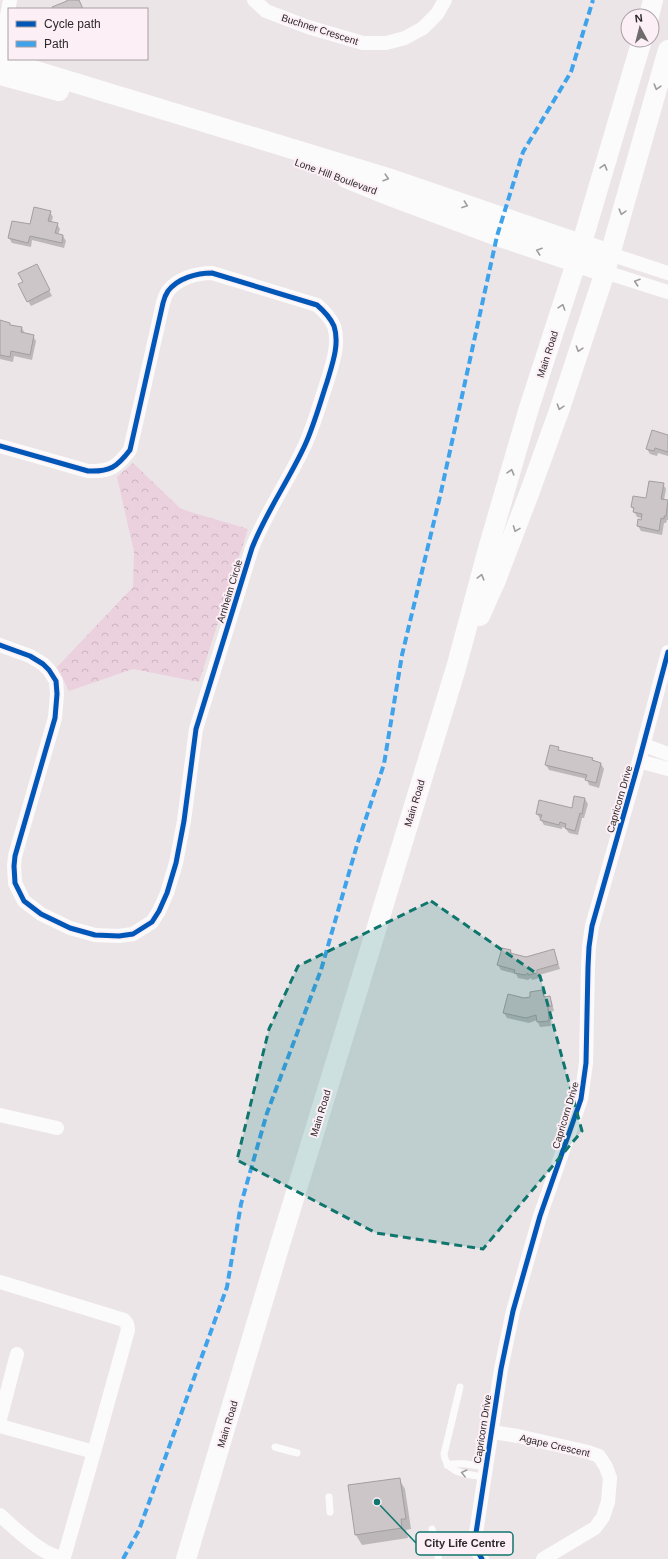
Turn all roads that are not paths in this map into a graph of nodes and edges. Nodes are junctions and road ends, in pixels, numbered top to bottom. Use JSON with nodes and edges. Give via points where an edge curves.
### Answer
{"nodes":[{"id":1,"x":254,"y":0,"type":"edge"},
{"id":2,"x":446,"y":0,"type":"edge"},
{"id":3,"x":8,"y":11,"type":"edge"},
{"id":4,"x":640,"y":48,"type":"edge"},
{"id":5,"x":668,"y":50,"type":"edge"},
{"id":6,"x":0,"y":54,"type":"edge"},
{"id":7,"x":0,"y":60,"type":"edge"},
{"id":8,"x":0,"y":75,"type":"edge"},
{"id":9,"x":578,"y":254,"type":"junction"},
{"id":10,"x":608,"y":263,"type":"junction"},
{"id":11,"x":668,"y":273,"type":"edge"},
{"id":12,"x":668,"y":292,"type":"edge"},
{"id":13,"x":0,"y":446,"type":"edge"},
{"id":14,"x":0,"y":645,"type":"edge"},
{"id":15,"x":668,"y":652,"type":"edge"},
{"id":16,"x":456,"y":668,"type":"junction"},
{"id":17,"x":644,"y":744,"type":"junction"},
{"id":18,"x":668,"y":754,"type":"edge"},
{"id":19,"x":639,"y":761,"type":"junction"},
{"id":20,"x":668,"y":769,"type":"edge"},
{"id":21,"x":0,"y":1115,"type":"edge"},
{"id":22,"x":57,"y":1128,"type":"dead end"},
{"id":23,"x":0,"y":1282,"type":"edge"},
{"id":24,"x":17,"y":1354,"type":"dead end"},
{"id":25,"x":460,"y":1387,"type":"dead end"},
{"id":26,"x":0,"y":1418,"type":"edge"},
{"id":27,"x":0,"y":1426,"type":"edge"},
{"id":28,"x":492,"y":1432,"type":"junction"},
{"id":29,"x":275,"y":1447,"type":"dead end"},
{"id":30,"x":94,"y":1452,"type":"junction"},
{"id":31,"x":297,"y":1453,"type":"dead end"},
{"id":32,"x":447,"y":1465,"type":"junction"},
{"id":33,"x":484,"y":1472,"type":"junction"},
{"id":34,"x":329,"y":1497,"type":"dead end"},
{"id":35,"x":330,"y":1512,"type":"dead end"},
{"id":36,"x":0,"y":1515,"type":"edge"},
{"id":37,"x":432,"y":1529,"type":"dead end"},
{"id":38,"x":476,"y":1536,"type":"junction"},
{"id":39,"x":439,"y":1550,"type":"junction"},
{"id":40,"x":186,"y":1559,"type":"edge"},
{"id":41,"x":438,"y":1559,"type":"edge"},
{"id":42,"x":482,"y":1559,"type":"edge"},
{"id":43,"x":543,"y":1559,"type":"edge"}],
"edges":[{"from":1,"to":2,"type":"street","name":"Buchner Crescent","via":[[266,11],[308,28],[362,43],[386,43],[405,38],[423,28]]},
{"from":3,"to":6,"type":"street"},
{"from":9,"to":4,"type":"main road","name":"Main Road","one_way":true},
{"from":5,"to":10,"type":"main road","name":"Main Road","one_way":true},
{"from":7,"to":9,"type":"main road","name":"Lone Hill Boulevard","one_way":true,"via":[[395,181]]},
{"from":9,"to":8,"type":"main road","name":"Lone Hill Boulevard","one_way":true,"via":[[497,236],[341,176],[286,158],[150,116]]},
{"from":9,"to":10,"type":"main road","name":"Lone Hill Boulevard"},
{"from":16,"to":9,"type":"main road","name":"Main Road","one_way":true,"via":[[527,415]]},
{"from":10,"to":11,"type":"street","name":"Lone Hill Boulevard"},
{"from":12,"to":10,"type":"street","name":"Lone Hill Boulevard","one_way":true},
{"from":10,"to":16,"type":"main road","name":"Main Road","one_way":true,"via":[[559,411],[496,580]]},
{"from":13,"to":14,"type":"street","name":"Arnheim Circle","via":[[88,471],[102,472],[114,467],[130,450],[163,303],[174,285],[192,275],[212,273],[317,305],[328,315],[334,327],[334,361],[316,415],[305,446],[263,521],[252,548],[196,729],[181,843],[167,893],[152,922],[134,934],[95,935],[70,928],[41,914],[24,901],[15,883],[15,856],[55,718],[58,694],[56,681],[43,664],[30,656]]},
{"from":15,"to":17,"type":"street","name":"Capricorn Drive"},
{"from":16,"to":40,"type":"main road","name":"Main Road"},
{"from":17,"to":18,"type":"street"},
{"from":17,"to":19,"type":"street","name":"Capricorn Drive"},
{"from":19,"to":20,"type":"street"},
{"from":19,"to":28,"type":"street","name":"Capricorn Drive","via":[[592,926],[589,947],[586,1063],[581,1099],[540,1216],[513,1311]]},
{"from":21,"to":22,"type":"street"},
{"from":23,"to":30,"type":"street","via":[[116,1317],[127,1324],[128,1330]]},
{"from":24,"to":26,"type":"street"},
{"from":25,"to":32,"type":"lane","via":[[444,1454]]},
{"from":27,"to":30,"type":"street"},
{"from":28,"to":33,"type":"street","name":"Capricorn Drive"},
{"from":28,"to":43,"type":"street","name":"Agape Crescent","via":[[588,1452],[599,1456],[606,1467],[610,1478],[608,1502],[603,1517],[595,1528]]},
{"from":29,"to":31,"type":"lane"},
{"from":30,"to":36,"type":"street","via":[[64,1557],[53,1559],[44,1554]]},
{"from":32,"to":33,"type":"lane","via":[[469,1464]]},
{"from":33,"to":32,"type":"lane","one_way":true,"via":[[452,1470]]},
{"from":33,"to":38,"type":"street","name":"Capricorn Drive"},
{"from":34,"to":35,"type":"lane"},
{"from":37,"to":39,"type":"lane"},
{"from":38,"to":39,"type":"lane","via":[[459,1539],[455,1544]]},
{"from":38,"to":42,"type":"street","name":"Capricorn Drive","via":[[478,1552]]},
{"from":39,"to":41,"type":"lane"}]}
